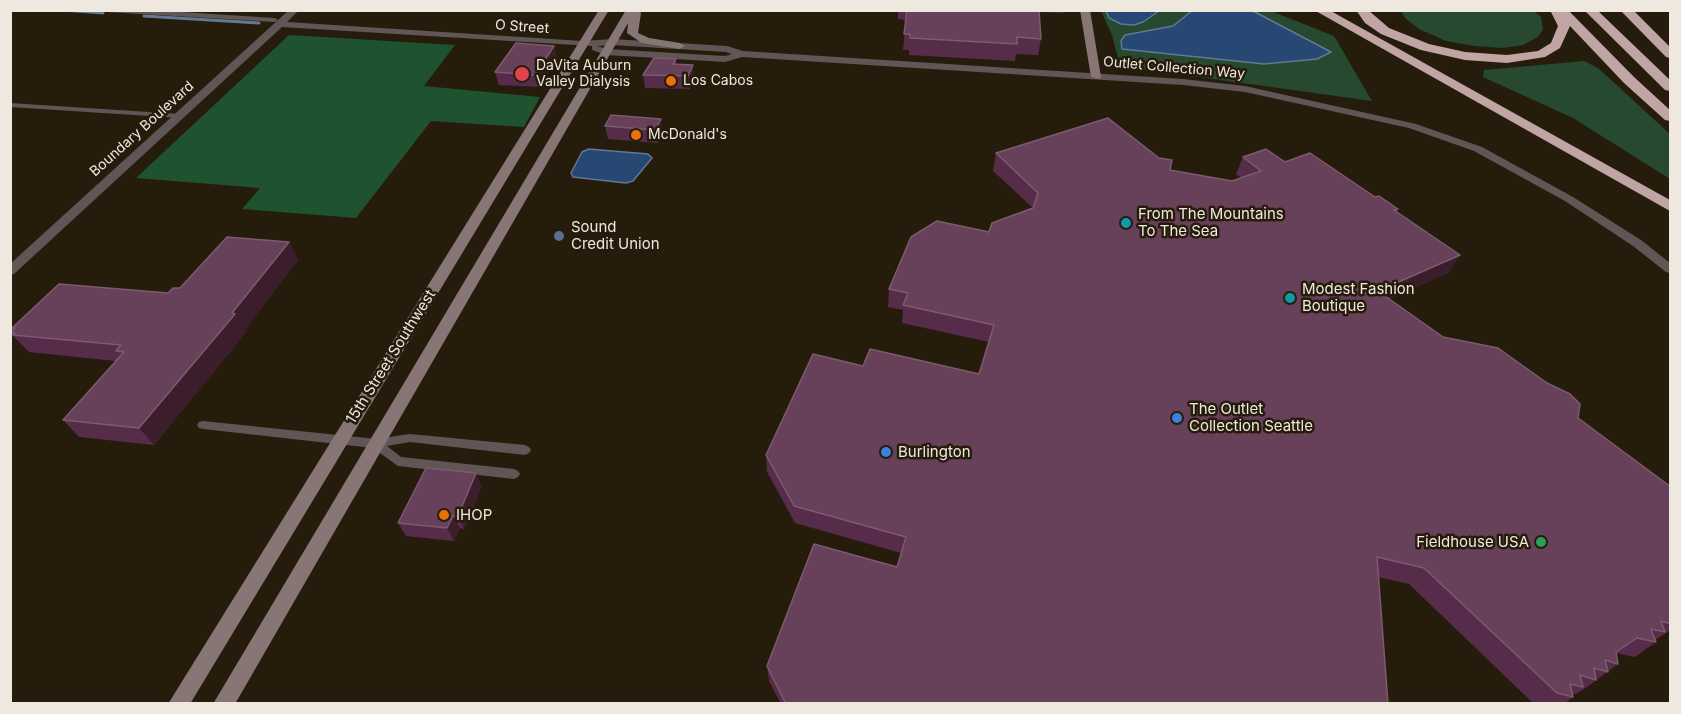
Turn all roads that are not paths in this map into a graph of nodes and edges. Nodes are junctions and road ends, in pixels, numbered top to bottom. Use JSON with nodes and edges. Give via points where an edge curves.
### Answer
{"nodes":[{"id":1,"x":106,"y":10,"type":"edge"},
{"id":2,"x":295,"y":10,"type":"edge"},
{"id":3,"x":604,"y":10,"type":"edge"},
{"id":4,"x":631,"y":10,"type":"edge"},
{"id":5,"x":637,"y":10,"type":"edge"},
{"id":6,"x":1085,"y":10,"type":"edge"},
{"id":7,"x":1320,"y":10,"type":"edge"},
{"id":8,"x":1362,"y":10,"type":"edge"},
{"id":9,"x":1556,"y":10,"type":"edge"},
{"id":10,"x":1561,"y":10,"type":"edge"},
{"id":11,"x":1575,"y":10,"type":"edge"},
{"id":12,"x":1590,"y":10,"type":"edge"},
{"id":13,"x":1626,"y":10,"type":"edge"},
{"id":14,"x":129,"y":11,"type":"edge"},
{"id":15,"x":277,"y":22,"type":"junction"},
{"id":16,"x":583,"y":44,"type":"junction"},
{"id":17,"x":681,"y":46,"type":"junction"},
{"id":18,"x":609,"y":47,"type":"junction"},
{"id":19,"x":742,"y":54,"type":"junction"},
{"id":20,"x":1671,"y":54,"type":"edge"},
{"id":21,"x":1096,"y":76,"type":"junction"},
{"id":22,"x":1671,"y":87,"type":"edge"},
{"id":23,"x":10,"y":105,"type":"edge"},
{"id":24,"x":1671,"y":106,"type":"edge"},
{"id":25,"x":180,"y":116,"type":"junction"},
{"id":26,"x":1671,"y":117,"type":"edge"},
{"id":27,"x":1671,"y":206,"type":"edge"},
{"id":28,"x":1671,"y":269,"type":"edge"},
{"id":29,"x":10,"y":271,"type":"edge"},
{"id":30,"x":203,"y":425,"type":"dead end"},
{"id":31,"x":340,"y":440,"type":"junction"},
{"id":32,"x":376,"y":444,"type":"junction"},
{"id":33,"x":525,"y":450,"type":"dead end"},
{"id":34,"x":514,"y":474,"type":"dead end"},
{"id":35,"x":178,"y":704,"type":"edge"},
{"id":36,"x":222,"y":704,"type":"edge"}],
"edges":[{"from":1,"to":14,"type":"street"},
{"from":2,"to":15,"type":"street","name":"Boundary Boulevard"},
{"from":3,"to":16,"type":"main road","name":"15th Street Southwest"},
{"from":4,"to":18,"type":"main road","name":"15th Street Southwest"},
{"from":5,"to":17,"type":"main road","via":[[631,31],[634,34],[646,41]]},
{"from":6,"to":21,"type":"main road"},
{"from":7,"to":27,"type":"highway"},
{"from":8,"to":9,"type":"highway","via":[[1385,31],[1425,47],[1465,56],[1507,59],[1541,54],[1556,45],[1564,26]]},
{"from":10,"to":26,"type":"highway","via":[[1613,65]]},
{"from":11,"to":24,"type":"highway"},
{"from":12,"to":22,"type":"highway"},
{"from":13,"to":20,"type":"highway"},
{"from":14,"to":15,"type":"street"},
{"from":15,"to":16,"type":"street","name":"O Street"},
{"from":15,"to":25,"type":"street","name":"Boundary Boulevard"},
{"from":16,"to":18,"type":"street","name":"O Street"},
{"from":16,"to":31,"type":"main road","name":"15th Street Southwest"},
{"from":17,"to":18,"type":"street","name":"Outlet Collection Way"},
{"from":17,"to":19,"type":"street","name":"Outlet Collection Way","via":[[727,49]]},
{"from":18,"to":19,"type":"street","name":"Outlet Collection Way","via":[[725,59]]},
{"from":18,"to":32,"type":"main road","name":"15th Street Southwest"},
{"from":19,"to":21,"type":"street","name":"Outlet Collection Way"},
{"from":21,"to":28,"type":"street","name":"Outlet Collection Way","via":[[1229,86],[1438,134],[1515,167],[1607,223]]},
{"from":23,"to":25,"type":"street"},
{"from":25,"to":29,"type":"street","name":"Boundary Boulevard"},
{"from":30,"to":31,"type":"street"},
{"from":31,"to":32,"type":"street"},
{"from":31,"to":35,"type":"main road","name":"15th Street Southwest"},
{"from":32,"to":33,"type":"street","via":[[410,438]]},
{"from":32,"to":34,"type":"street","via":[[398,461]]},
{"from":32,"to":36,"type":"main road","name":"15th Street Southwest"}]}
